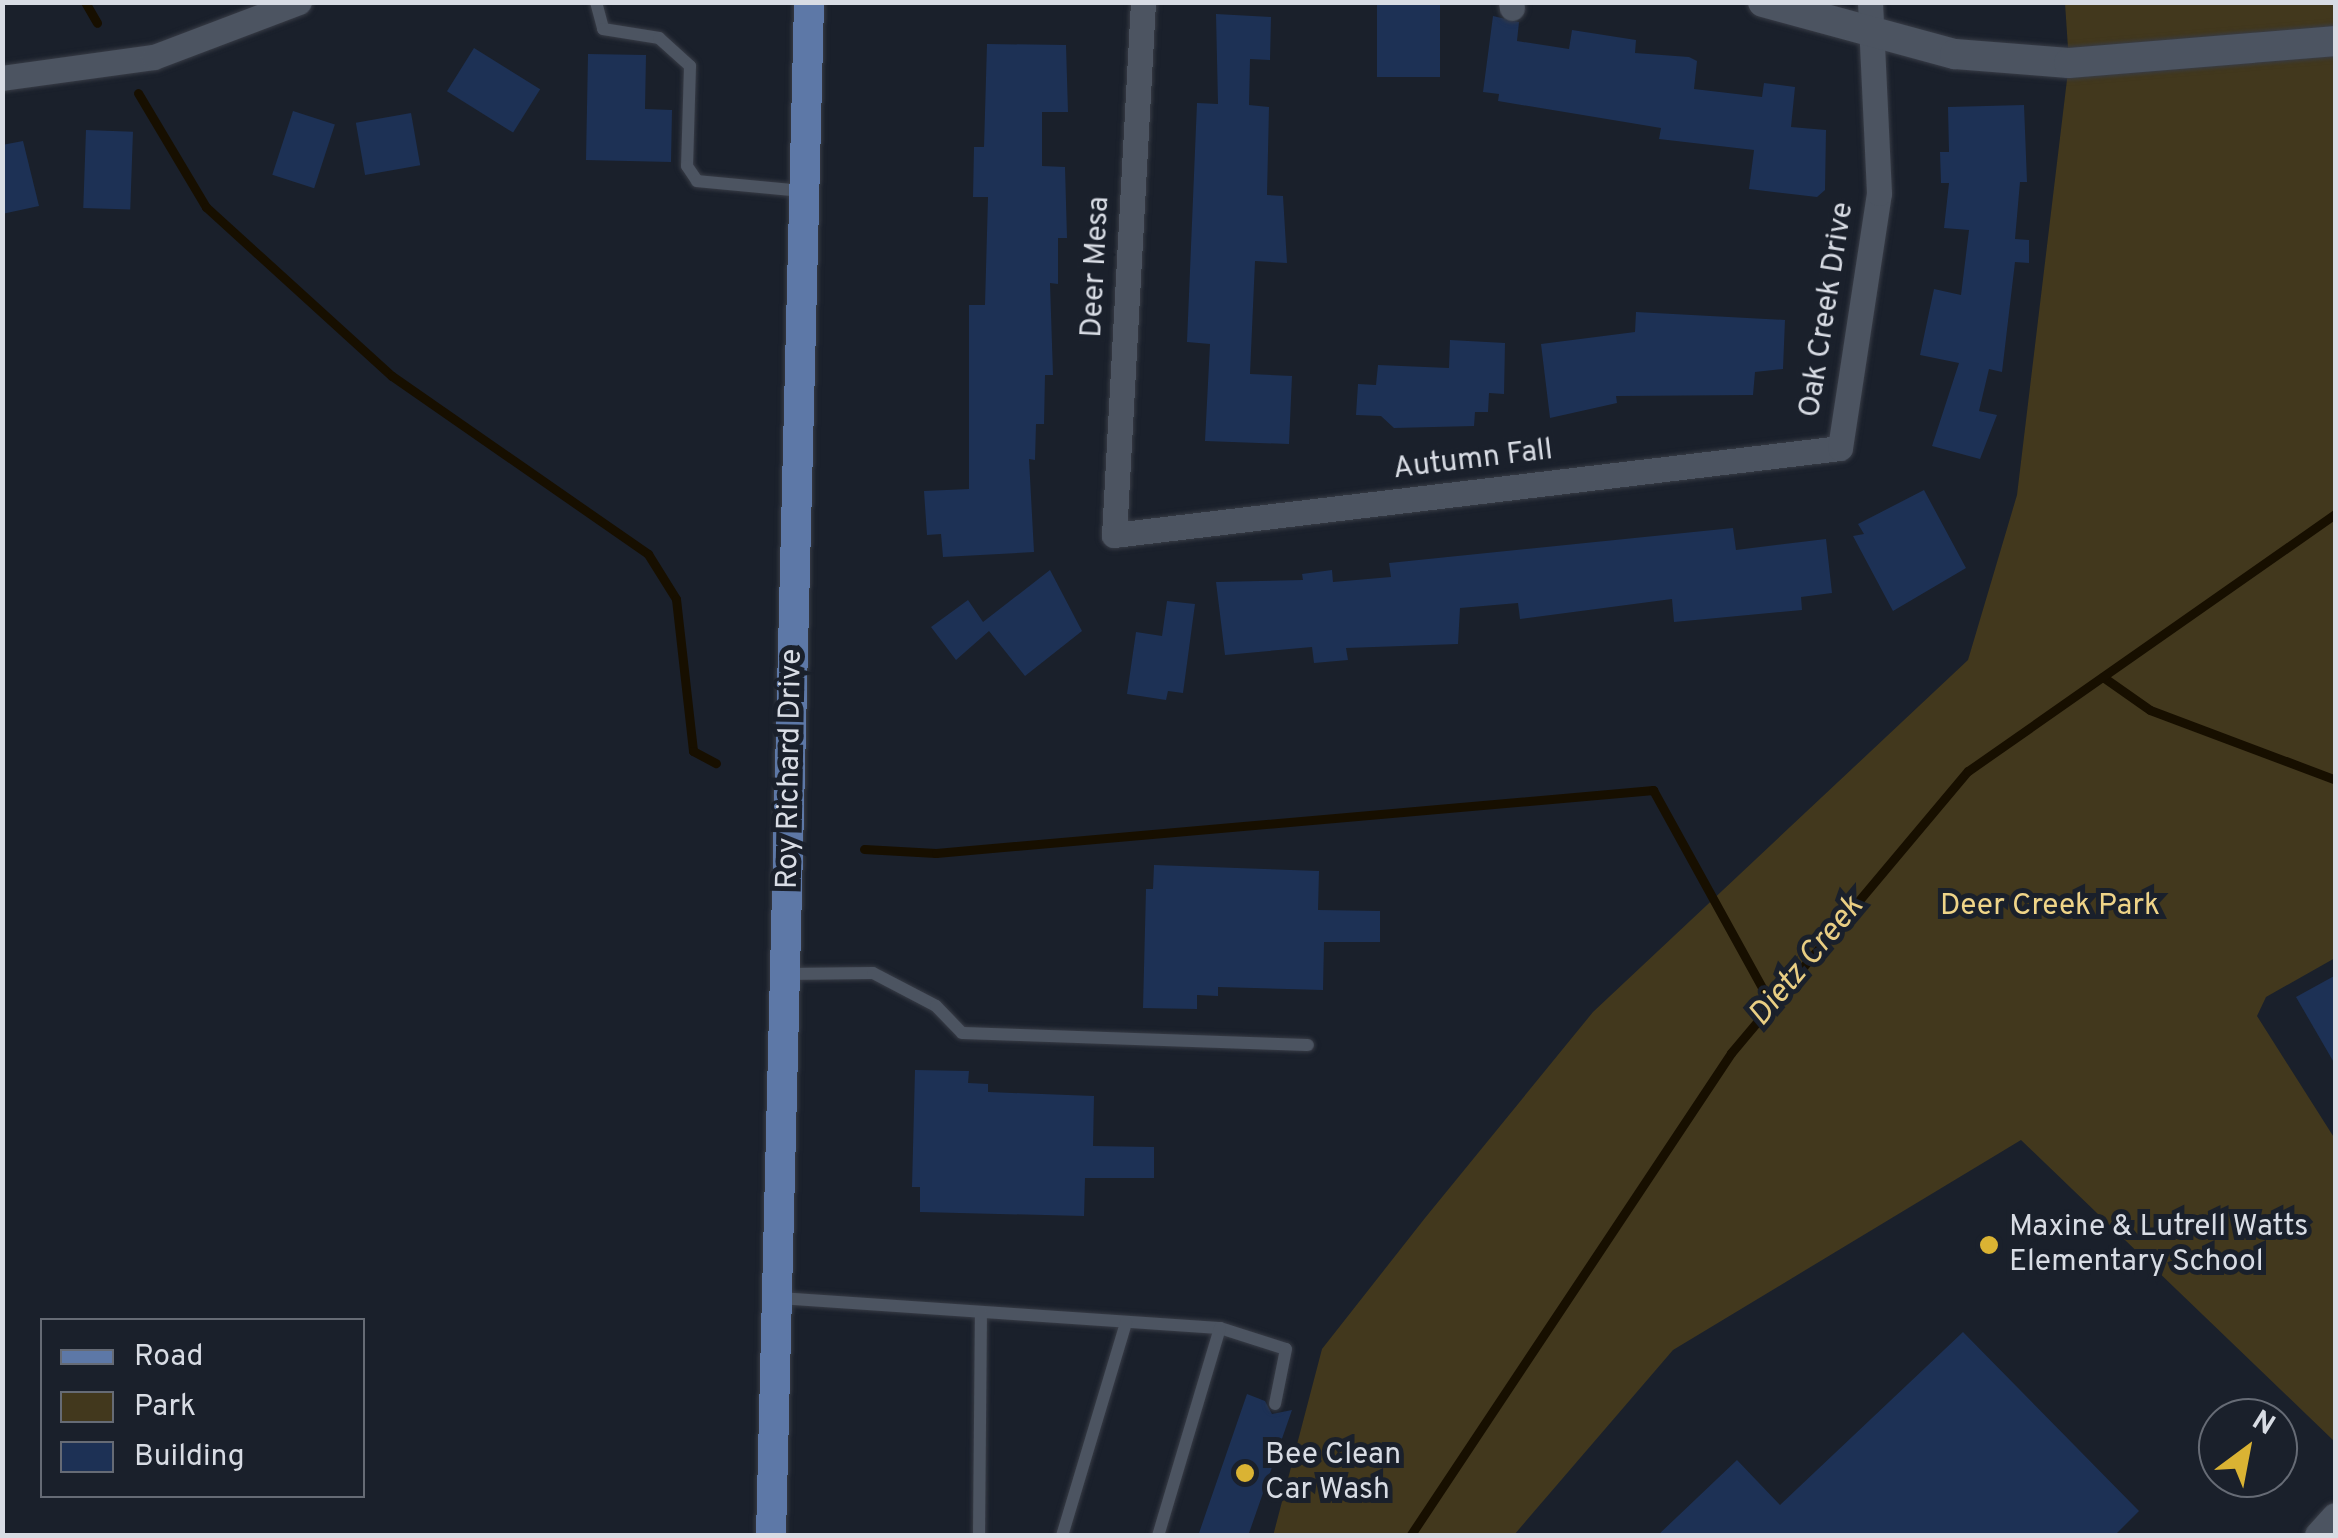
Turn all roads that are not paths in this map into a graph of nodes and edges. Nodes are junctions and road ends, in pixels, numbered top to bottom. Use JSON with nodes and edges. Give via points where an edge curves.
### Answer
{"nodes":[{"id":1,"x":299,"y":2,"type":"edge"},
{"id":2,"x":596,"y":2,"type":"edge"},
{"id":3,"x":809,"y":2,"type":"edge"},
{"id":4,"x":1142,"y":2,"type":"edge"},
{"id":5,"x":1763,"y":2,"type":"edge"},
{"id":6,"x":1870,"y":2,"type":"edge"},
{"id":7,"x":1867,"y":35,"type":"junction"},
{"id":8,"x":2336,"y":41,"type":"edge"},
{"id":9,"x":2,"y":78,"type":"edge"},
{"id":10,"x":805,"y":191,"type":"junction"},
{"id":11,"x":1840,"y":448,"type":"joint"},
{"id":12,"x":1114,"y":535,"type":"joint"},
{"id":13,"x":786,"y":974,"type":"junction"},
{"id":14,"x":1308,"y":1045,"type":"dead end"},
{"id":15,"x":778,"y":1298,"type":"junction"},
{"id":16,"x":981,"y":1312,"type":"junction"},
{"id":17,"x":1126,"y":1322,"type":"junction"},
{"id":18,"x":1220,"y":1328,"type":"junction"},
{"id":19,"x":1275,"y":1404,"type":"dead end"},
{"id":20,"x":771,"y":1536,"type":"edge"},
{"id":21,"x":980,"y":1536,"type":"edge"},
{"id":22,"x":1062,"y":1536,"type":"edge"},
{"id":23,"x":1158,"y":1536,"type":"edge"}],
"edges":[{"from":1,"to":9,"type":"street","via":[[154,57]]},
{"from":2,"to":10,"type":"lane","via":[[603,28],[658,38],[690,66],[688,166],[696,181]]},
{"from":3,"to":10,"type":"main road","name":"Roy Richard Drive"},
{"from":4,"to":12,"type":"street","name":"Deer Mesa"},
{"from":5,"to":7,"type":"street"},
{"from":6,"to":7,"type":"street","name":"Oak Creek Drive"},
{"from":7,"to":8,"type":"street","via":[[1955,54],[2069,63]]},
{"from":7,"to":11,"type":"street","name":"Oak Creek Drive","via":[[1880,193]]},
{"from":10,"to":13,"type":"main road","name":"Roy Richard Drive"},
{"from":11,"to":12,"type":"street","name":"Autumn Fall"},
{"from":13,"to":14,"type":"lane","via":[[873,973],[936,1006],[962,1033]]},
{"from":13,"to":15,"type":"main road","name":"Roy Richard Drive"},
{"from":15,"to":16,"type":"lane"},
{"from":15,"to":20,"type":"main road","name":"Roy Richard Drive"},
{"from":16,"to":17,"type":"lane"},
{"from":16,"to":21,"type":"lane"},
{"from":17,"to":18,"type":"lane"},
{"from":17,"to":22,"type":"lane"},
{"from":18,"to":19,"type":"lane","via":[[1286,1349]]},
{"from":18,"to":23,"type":"lane"}]}
